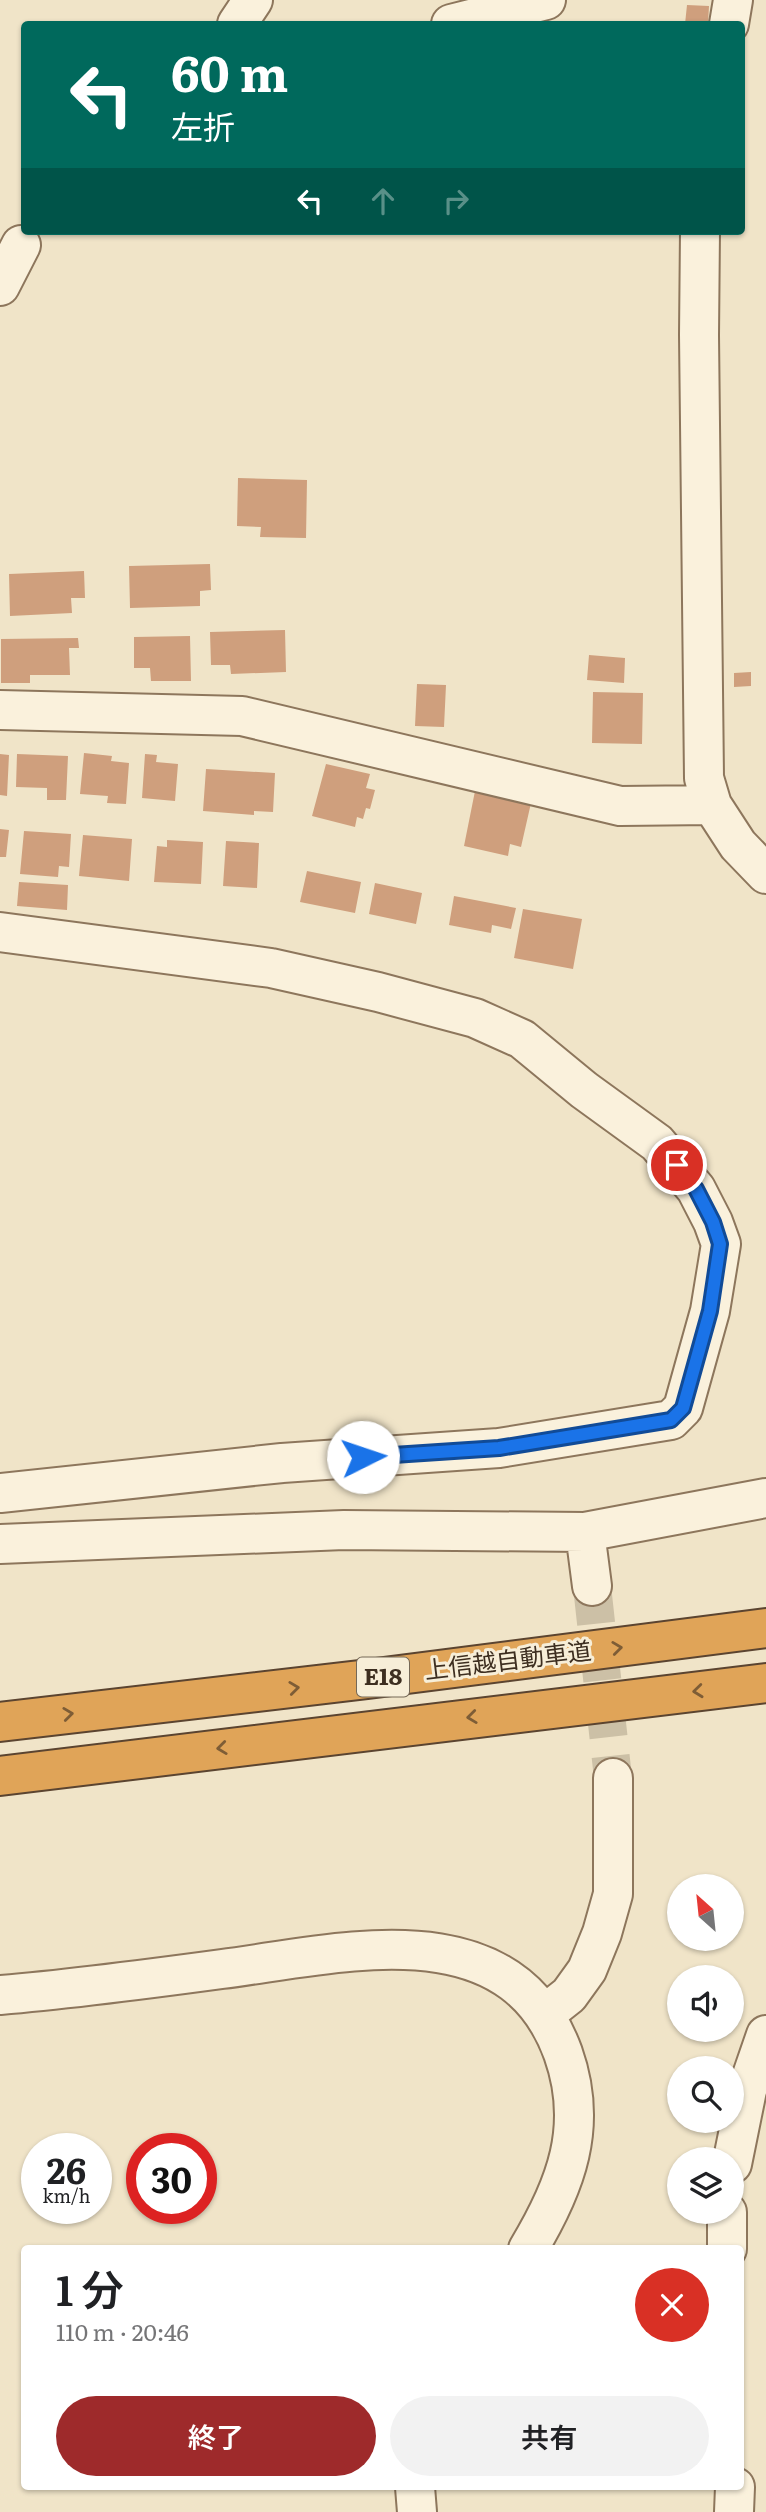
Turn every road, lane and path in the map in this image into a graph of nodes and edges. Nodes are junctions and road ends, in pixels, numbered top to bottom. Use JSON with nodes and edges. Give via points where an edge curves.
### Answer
{"nodes":[{"id":1,"x":253,"y":0,"type":"edge"},
{"id":2,"x":546,"y":0,"type":"edge"},
{"id":3,"x":733,"y":0,"type":"edge"},
{"id":4,"x":239,"y":21,"type":"edge"},
{"id":5,"x":462,"y":21,"type":"edge"},
{"id":6,"x":730,"y":21,"type":"edge"},
{"id":7,"x":700,"y":235,"type":"edge"},
{"id":8,"x":17,"y":238,"type":"edge"},
{"id":9,"x":0,"y":286,"type":"edge"},
{"id":10,"x":0,"y":710,"type":"edge"},
{"id":11,"x":712,"y":804,"type":"junction"},
{"id":12,"x":766,"y":874,"type":"edge"},
{"id":13,"x":0,"y":932,"type":"edge"},
{"id":14,"x":0,"y":1493,"type":"edge"},
{"id":15,"x":766,"y":1498,"type":"edge"},
{"id":16,"x":585,"y":1532,"type":"junction"},
{"id":17,"x":0,"y":1544,"type":"edge"},
{"id":18,"x":592,"y":1586,"type":"tunnel mouth"},
{"id":19,"x":766,"y":1629,"type":"edge"},
{"id":20,"x":766,"y":1683,"type":"edge"},
{"id":21,"x":0,"y":1722,"type":"edge"},
{"id":22,"x":0,"y":1776,"type":"edge"},
{"id":23,"x":613,"y":1778,"type":"tunnel mouth"},
{"id":24,"x":0,"y":1995,"type":"edge"},
{"id":25,"x":545,"y":2014,"type":"junction"},
{"id":26,"x":766,"y":2035,"type":"edge"},
{"id":27,"x":735,"y":2147,"type":"edge"},
{"id":28,"x":727,"y":2224,"type":"edge"},
{"id":29,"x":530,"y":2245,"type":"edge"},
{"id":30,"x":727,"y":2245,"type":"edge"},
{"id":31,"x":415,"y":2490,"type":"edge"},
{"id":32,"x":735,"y":2490,"type":"edge"},
{"id":33,"x":417,"y":2512,"type":"edge"},
{"id":34,"x":734,"y":2512,"type":"edge"}],
"edges":[{"from":1,"to":4,"type":"street"},
{"from":2,"to":5,"type":"street"},
{"from":3,"to":6,"type":"street"},
{"from":7,"to":11,"type":"street","via":[[704,778]]},
{"from":8,"to":9,"type":"street"},
{"from":10,"to":11,"type":"street","via":[[242,716],[620,806]]},
{"from":11,"to":12,"type":"street","via":[[738,845]]},
{"from":13,"to":14,"type":"street","via":[[271,968],[475,1018],[522,1040],[657,1143],[696,1189],[720,1244],[710,1311],[683,1408],[671,1420],[499,1448],[282,1462]]},
{"from":15,"to":16,"type":"street"},
{"from":16,"to":17,"type":"street","via":[[344,1530]]},
{"from":16,"to":18,"type":"street"},
{"from":21,"to":19,"type":"highway","name":"上信越自動車道","number":"E18","one_way":true},
{"from":20,"to":22,"type":"highway","number":"E18","one_way":true},
{"from":23,"to":25,"type":"street","via":[[613,1894],[587,1970],[569,1995]]},
{"from":24,"to":25,"type":"street","via":[[400,1949],[472,1961],[503,1975]]},
{"from":25,"to":29,"type":"street","via":[[573,2087],[575,2113],[563,2181]]},
{"from":26,"to":27,"type":"street","via":[[747,2090]]},
{"from":28,"to":30,"type":"street"},
{"from":31,"to":33,"type":"street"},
{"from":32,"to":34,"type":"street"}]}
